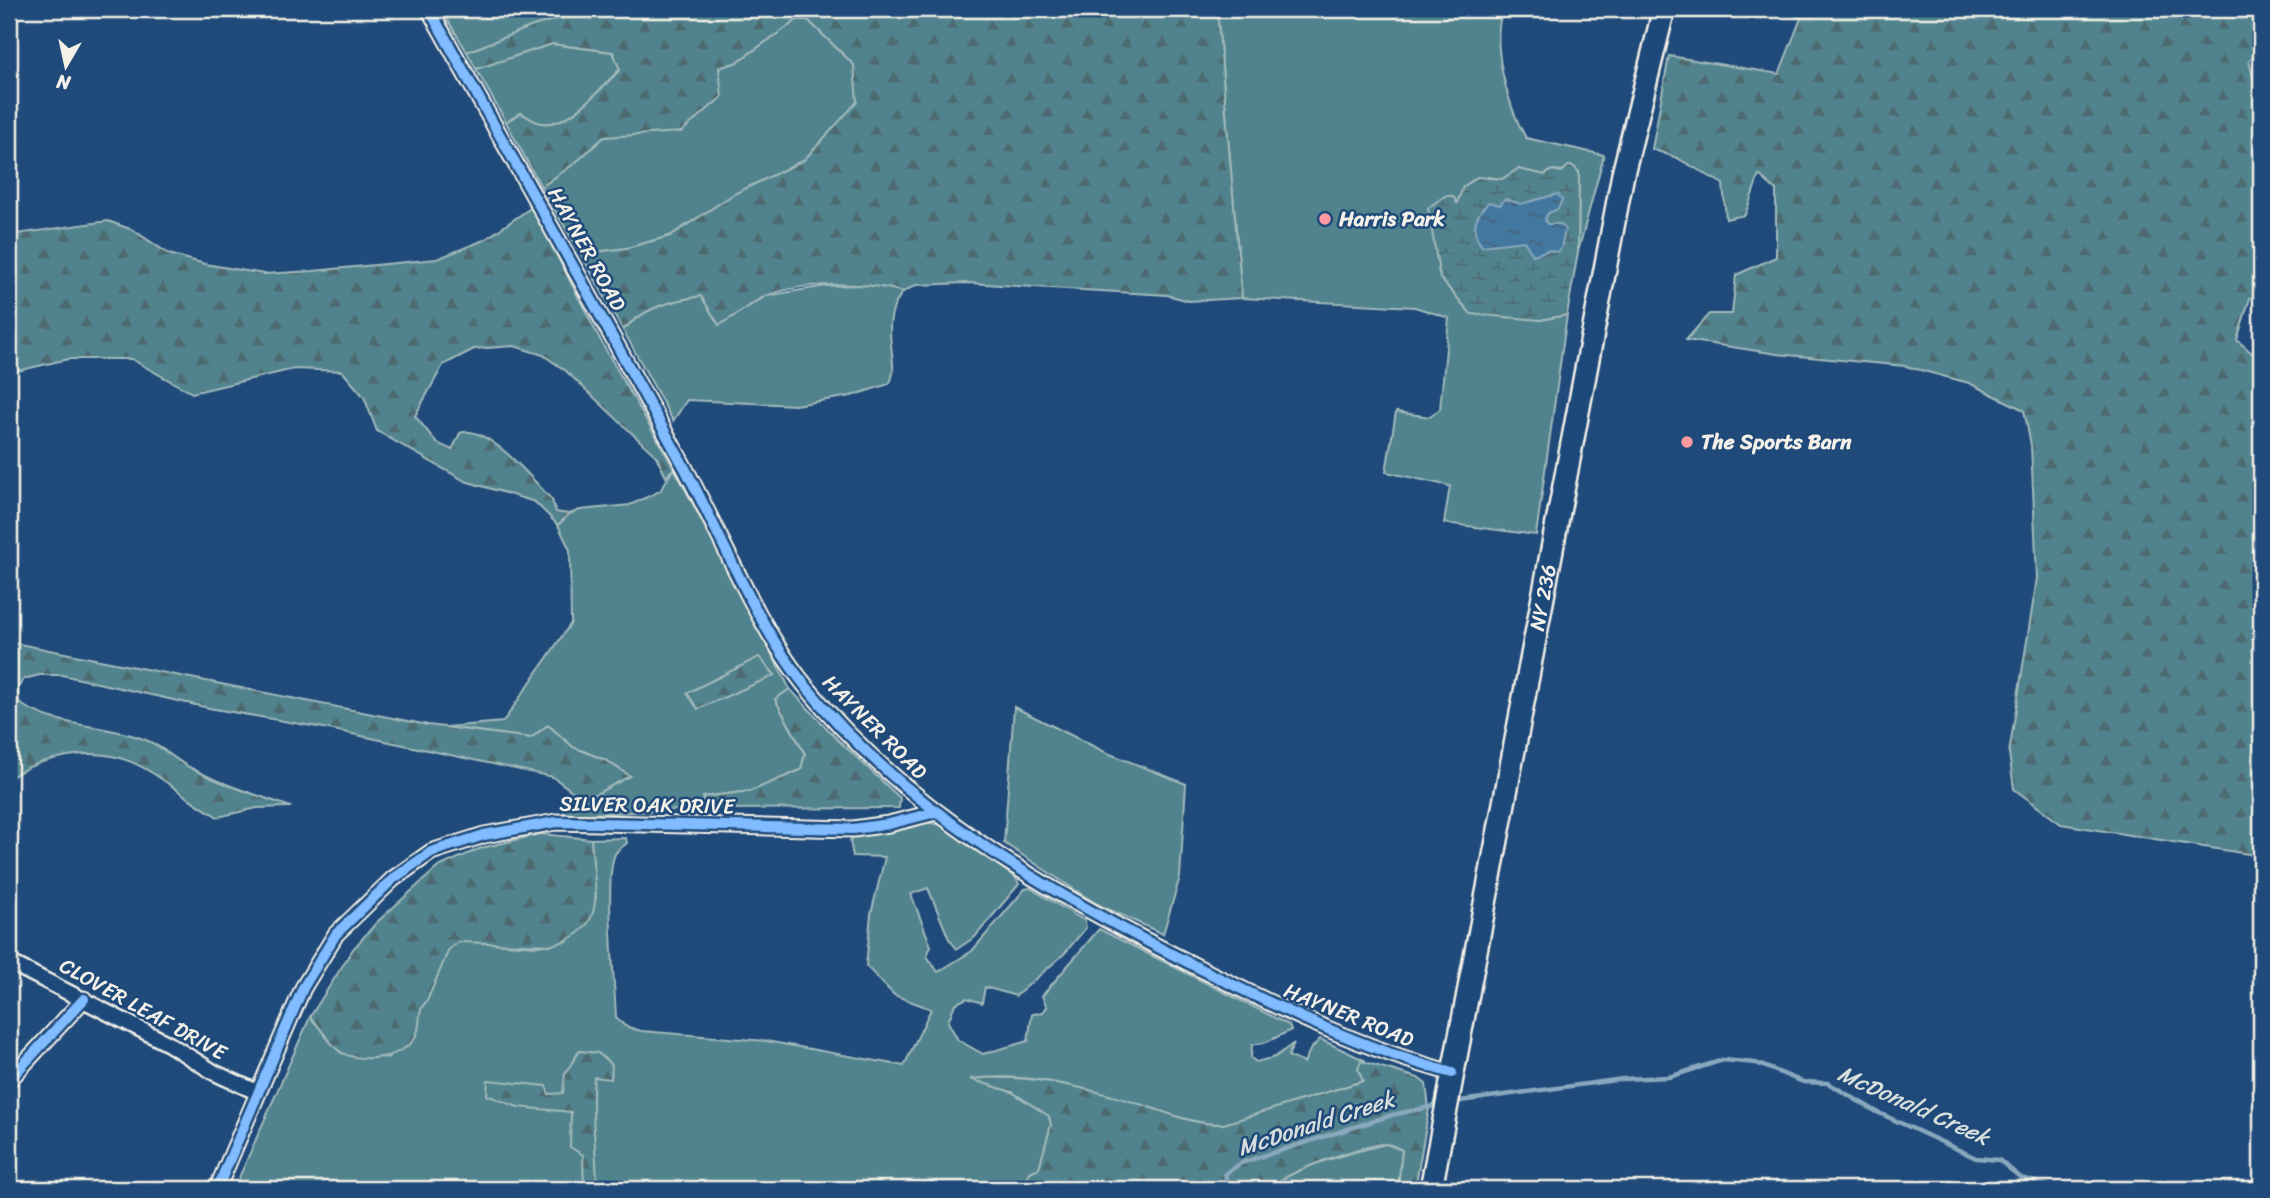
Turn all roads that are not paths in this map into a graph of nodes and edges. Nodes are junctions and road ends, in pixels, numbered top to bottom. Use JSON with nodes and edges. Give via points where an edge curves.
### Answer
{"nodes":[{"id":1,"x":429,"y":9,"type":"edge"},
{"id":2,"x":1664,"y":9,"type":"edge"},
{"id":3,"x":936,"y":812,"type":"junction"},
{"id":4,"x":9,"y":962,"type":"edge"},
{"id":5,"x":84,"y":999,"type":"junction"},
{"id":6,"x":1452,"y":1073,"type":"junction"},
{"id":7,"x":9,"y":1080,"type":"edge"},
{"id":8,"x":257,"y":1092,"type":"junction"},
{"id":9,"x":217,"y":1189,"type":"edge"},
{"id":10,"x":1431,"y":1189,"type":"edge"}],
"edges":[{"from":1,"to":3,"type":"street","name":"HAYNER ROAD","via":[[564,244],[775,643],[836,722]]},
{"from":2,"to":6,"type":"main road","name":"NY 236","number":"NY 236","via":[[1623,174]]},
{"from":3,"to":6,"type":"street","name":"HAYNER ROAD","via":[[1022,872],[1114,926],[1314,1025],[1393,1057]]},
{"from":3,"to":8,"type":"street","name":"SILVER OAK DRIVE","via":[[853,829],[556,822],[484,835],[431,852],[393,879],[337,934],[303,988]]},
{"from":4,"to":5,"type":"street","name":"CLOVER LEAF DRIVE"},
{"from":5,"to":7,"type":"street"},
{"from":5,"to":8,"type":"street","name":"CLOVER LEAF DRIVE"},
{"from":6,"to":10,"type":"main road","name":"NY 236","number":"NY 236"},
{"from":8,"to":9,"type":"street","name":"SILVER OAK DRIVE"}]}
